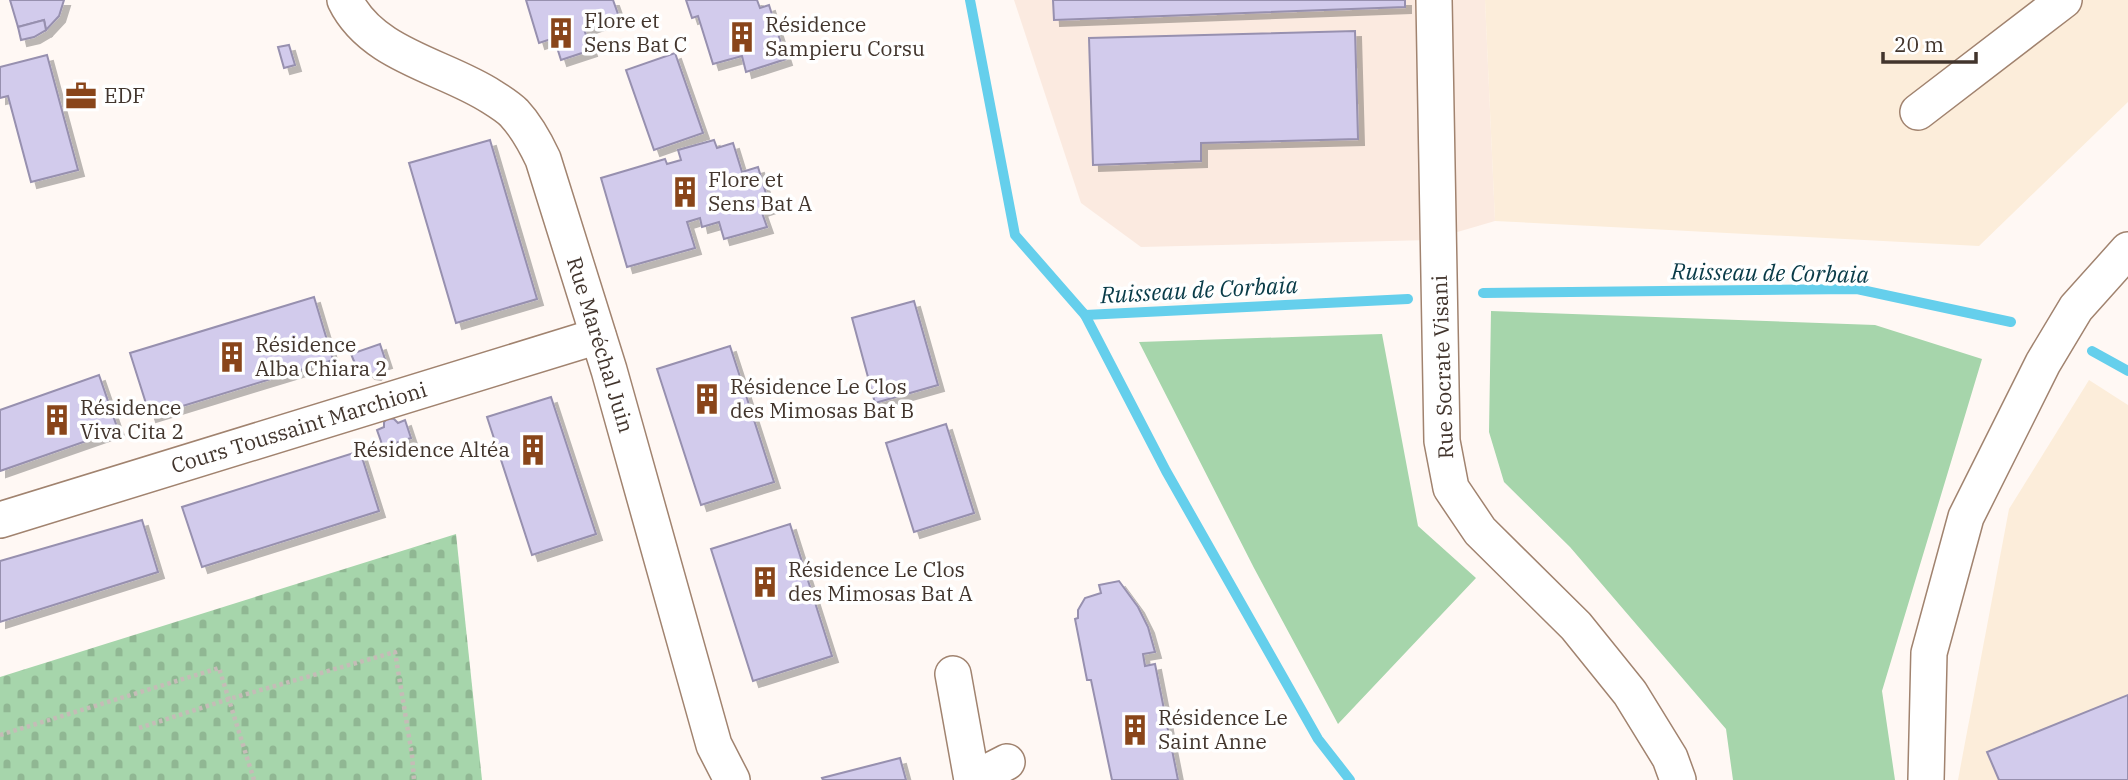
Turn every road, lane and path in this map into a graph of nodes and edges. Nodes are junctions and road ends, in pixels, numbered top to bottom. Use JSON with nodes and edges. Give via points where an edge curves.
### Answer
{"nodes":[{"id":1,"x":345,"y":0,"type":"edge"},
{"id":2,"x":1434,"y":0,"type":"edge"},
{"id":3,"x":2064,"y":0,"type":"edge"},
{"id":4,"x":1918,"y":112,"type":"dead end"},
{"id":5,"x":2128,"y":250,"type":"edge"},
{"id":6,"x":598,"y":336,"type":"junction"},
{"id":7,"x":0,"y":520,"type":"edge"},
{"id":8,"x":953,"y":674,"type":"dead end"},
{"id":9,"x":229,"y":699,"type":"junction"},
{"id":10,"x":139,"y":728,"type":"dead end"},
{"id":11,"x":0,"y":735,"type":"edge"},
{"id":12,"x":1007,"y":762,"type":"dead end"},
{"id":13,"x":254,"y":780,"type":"edge"},
{"id":14,"x":414,"y":780,"type":"edge"},
{"id":15,"x":732,"y":780,"type":"edge"},
{"id":16,"x":972,"y":780,"type":"edge"},
{"id":17,"x":1678,"y":780,"type":"edge"},
{"id":18,"x":1926,"y":780,"type":"edge"}],
"edges":[{"from":1,"to":6,"type":"street","name":"Rue Maréchal Juin","via":[[368,31],[483,92],[513,111],[530,132],[543,159]]},
{"from":2,"to":17,"type":"street","name":"Rue Socrate Visani","via":[[1442,441],[1451,488],[1480,531],[1576,626],[1630,693],[1670,758]]},
{"from":3,"to":4,"type":"street"},
{"from":5,"to":18,"type":"street","via":[[2076,308],[2043,363],[1966,517],[1929,653]]},
{"from":6,"to":7,"type":"street","name":"Cours Toussaint Marchioni"},
{"from":6,"to":15,"type":"street","name":"Rue Maréchal Juin","via":[[714,745]]},
{"from":8,"to":16,"type":"street"},
{"from":9,"to":10,"type":"path"},
{"from":9,"to":11,"type":"path","via":[[219,668]]},
{"from":9,"to":13,"type":"path"},
{"from":9,"to":14,"type":"path","via":[[395,652]]},
{"from":12,"to":16,"type":"street"}]}
